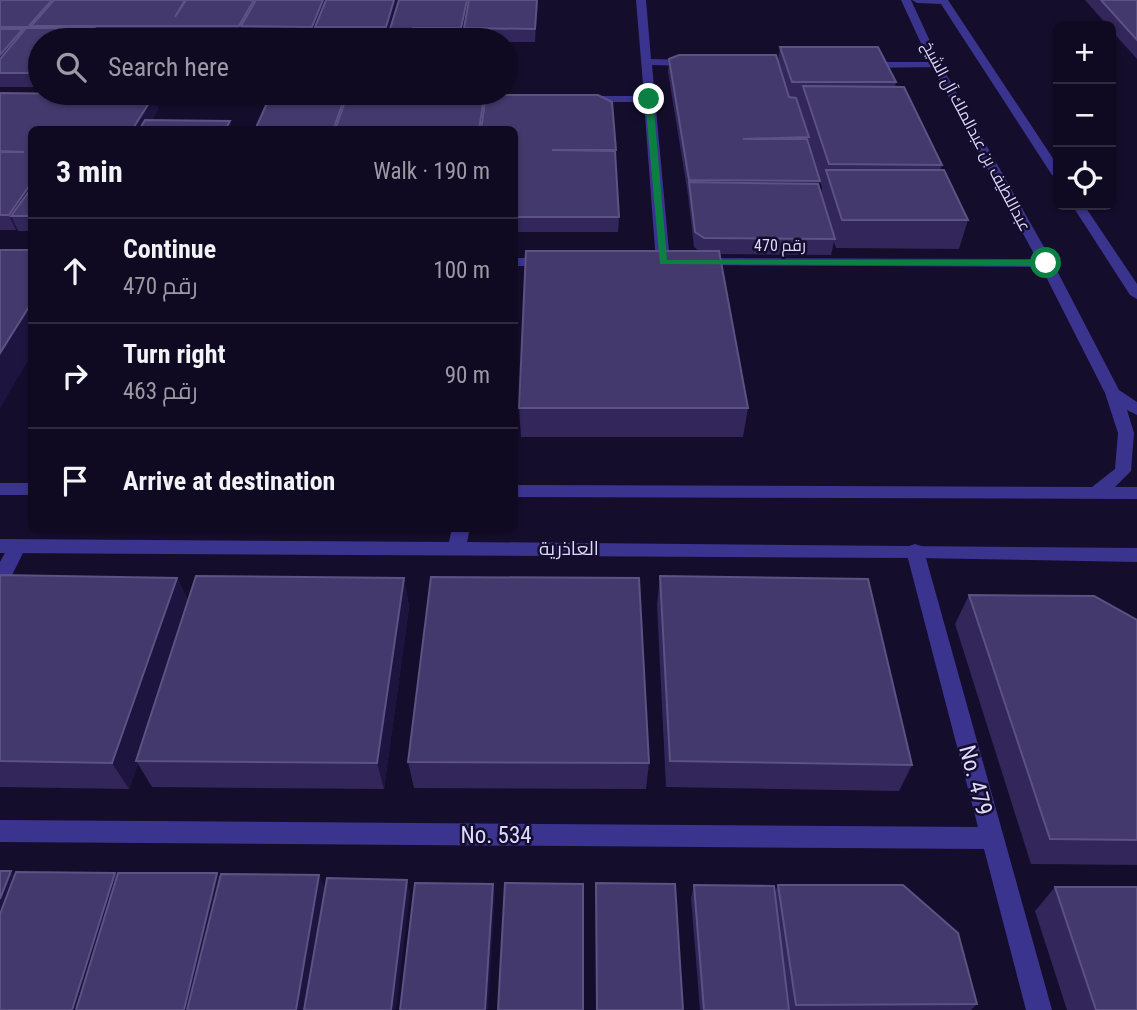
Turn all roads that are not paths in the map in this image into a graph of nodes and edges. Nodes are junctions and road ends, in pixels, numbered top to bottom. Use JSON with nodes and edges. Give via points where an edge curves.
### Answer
{"nodes":[{"id":1,"x":641,"y":0,"type":"edge"},
{"id":2,"x":906,"y":0,"type":"edge"},
{"id":3,"x":917,"y":0,"type":"edge"},
{"id":4,"x":943,"y":0,"type":"edge"},
{"id":5,"x":646,"y":62,"type":"junction"},
{"id":6,"x":701,"y":63,"type":"edge"},
{"id":7,"x":853,"y":64,"type":"edge"},
{"id":8,"x":936,"y":65,"type":"junction"},
{"id":9,"x":566,"y":99,"type":"edge"},
{"id":10,"x":649,"y":99,"type":"junction"},
{"id":11,"x":1053,"y":167,"type":"edge"},
{"id":12,"x":1081,"y":210,"type":"edge"},
{"id":13,"x":518,"y":262,"type":"edge"},
{"id":14,"x":569,"y":262,"type":"edge"},
{"id":15,"x":1046,"y":263,"type":"junction"},
{"id":16,"x":1137,"y":294,"type":"edge"},
{"id":17,"x":1113,"y":394,"type":"junction"},
{"id":18,"x":1137,"y":410,"type":"edge"},
{"id":19,"x":28,"y":485,"type":"edge"},
{"id":20,"x":0,"y":489,"type":"edge"},
{"id":21,"x":518,"y":491,"type":"edge"},
{"id":22,"x":1096,"y":492,"type":"junction"},
{"id":23,"x":1137,"y":493,"type":"edge"},
{"id":24,"x":460,"y":532,"type":"edge"},
{"id":25,"x":9,"y":547,"type":"edge"},
{"id":26,"x":457,"y":548,"type":"junction"},
{"id":27,"x":915,"y":551,"type":"junction"},
{"id":28,"x":1106,"y":555,"type":"junction"},
{"id":29,"x":1137,"y":555,"type":"edge"},
{"id":30,"x":1137,"y":570,"type":"edge"},
{"id":31,"x":0,"y":580,"type":"edge"},
{"id":32,"x":0,"y":831,"type":"edge"},
{"id":33,"x":992,"y":838,"type":"junction"},
{"id":34,"x":1039,"y":1010,"type":"edge"}],
"edges":[{"from":1,"to":5,"type":"street"},
{"from":2,"to":8,"type":"street","name":"عبداللطيف بن عبدالملك آل الشيخ"},
{"from":3,"to":4,"type":"street"},
{"from":4,"to":11,"type":"street","name":"عبداللطيف بن عبدالملك آل الشيخ"},
{"from":5,"to":6,"type":"street"},
{"from":5,"to":10,"type":"street"},
{"from":7,"to":8,"type":"street"},
{"from":8,"to":15,"type":"street","name":"عبداللطيف بن عبدالملك آل الشيخ"},
{"from":9,"to":10,"type":"street"},
{"from":10,"to":15,"type":"street","name":"رقم 470","via":[[670,262]]},
{"from":12,"to":16,"type":"street"},
{"from":13,"to":14,"type":"street"},
{"from":15,"to":17,"type":"street","name":"عبداللطيف بن عبدالملك آل الشيخ"},
{"from":17,"to":18,"type":"street"},
{"from":17,"to":22,"type":"street","name":"عبداللطيف بن عبدالملك آل الشيخ","via":[[1126,433],[1123,471]]},
{"from":19,"to":20,"type":"street"},
{"from":21,"to":22,"type":"street"},
{"from":22,"to":23,"type":"street"},
{"from":24,"to":26,"type":"street"},
{"from":25,"to":26,"type":"street","name":"العاذرية"},
{"from":25,"to":31,"type":"street"},
{"from":26,"to":27,"type":"street","name":"العاذرية"},
{"from":27,"to":28,"type":"street","name":"العاذرية"},
{"from":27,"to":33,"type":"street","name":"No. 479"},
{"from":28,"to":29,"type":"street","name":"العاذرية"},
{"from":28,"to":30,"type":"street"},
{"from":32,"to":33,"type":"street","name":"No. 534"},
{"from":33,"to":34,"type":"street","name":"No. 479"}]}
